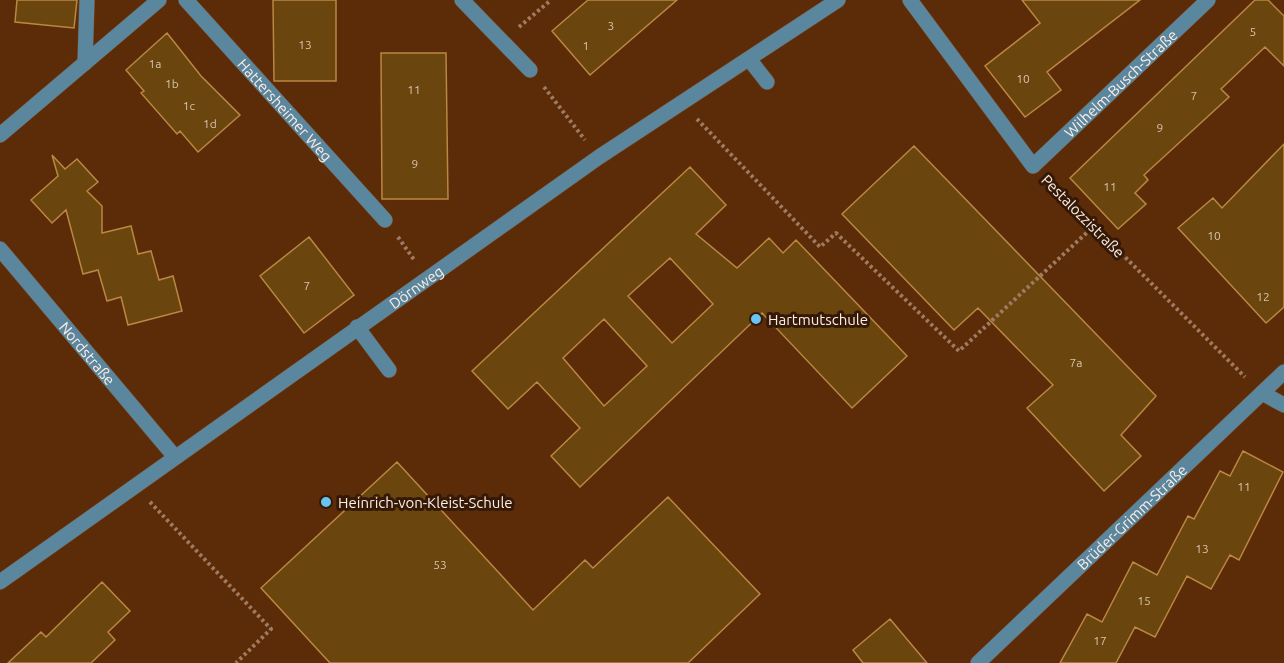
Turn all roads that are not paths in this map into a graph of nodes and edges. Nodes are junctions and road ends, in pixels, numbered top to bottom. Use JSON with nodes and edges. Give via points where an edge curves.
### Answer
{"nodes":[{"id":1,"x":87,"y":0,"type":"edge"},
{"id":2,"x":159,"y":0,"type":"edge"},
{"id":3,"x":186,"y":0,"type":"edge"},
{"id":4,"x":462,"y":0,"type":"edge"},
{"id":5,"x":838,"y":0,"type":"edge"},
{"id":6,"x":910,"y":0,"type":"edge"},
{"id":7,"x":1208,"y":0,"type":"edge"},
{"id":8,"x":749,"y":59,"type":"junction"},
{"id":9,"x":85,"y":63,"type":"junction"},
{"id":10,"x":530,"y":70,"type":"road end"},
{"id":11,"x":767,"y":82,"type":"dead end"},
{"id":12,"x":0,"y":135,"type":"edge"},
{"id":13,"x":1033,"y":166,"type":"joint"},
{"id":14,"x":385,"y":220,"type":"road end"},
{"id":15,"x":0,"y":249,"type":"edge"},
{"id":16,"x":357,"y":327,"type":"junction"},
{"id":17,"x":389,"y":370,"type":"dead end"},
{"id":18,"x":1284,"y":372,"type":"edge"},
{"id":19,"x":1262,"y":393,"type":"junction"},
{"id":20,"x":1284,"y":405,"type":"edge"},
{"id":21,"x":175,"y":457,"type":"junction"},
{"id":22,"x":0,"y":582,"type":"edge"},
{"id":23,"x":978,"y":663,"type":"edge"}],
"edges":[{"from":1,"to":9,"type":"street"},
{"from":2,"to":9,"type":"street"},
{"from":3,"to":14,"type":"street","name":"Hattersheimer Weg"},
{"from":4,"to":10,"type":"street"},
{"from":5,"to":8,"type":"street","name":"Dörnweg"},
{"from":6,"to":13,"type":"street","name":"Pestalozzistraße"},
{"from":7,"to":13,"type":"street","name":"Wilhelm-Busch-Straße"},
{"from":8,"to":11,"type":"street"},
{"from":8,"to":16,"type":"street","name":"Dörnweg","via":[[599,157]]},
{"from":9,"to":12,"type":"street"},
{"from":15,"to":21,"type":"street","name":"Nordstraße"},
{"from":16,"to":17,"type":"street"},
{"from":16,"to":21,"type":"street","name":"Dörnweg"},
{"from":18,"to":19,"type":"street","name":"Brüder-Grimm-Straße"},
{"from":19,"to":20,"type":"street"},
{"from":19,"to":23,"type":"street","name":"Brüder-Grimm-Straße"},
{"from":21,"to":22,"type":"street","name":"Dörnweg"}]}
